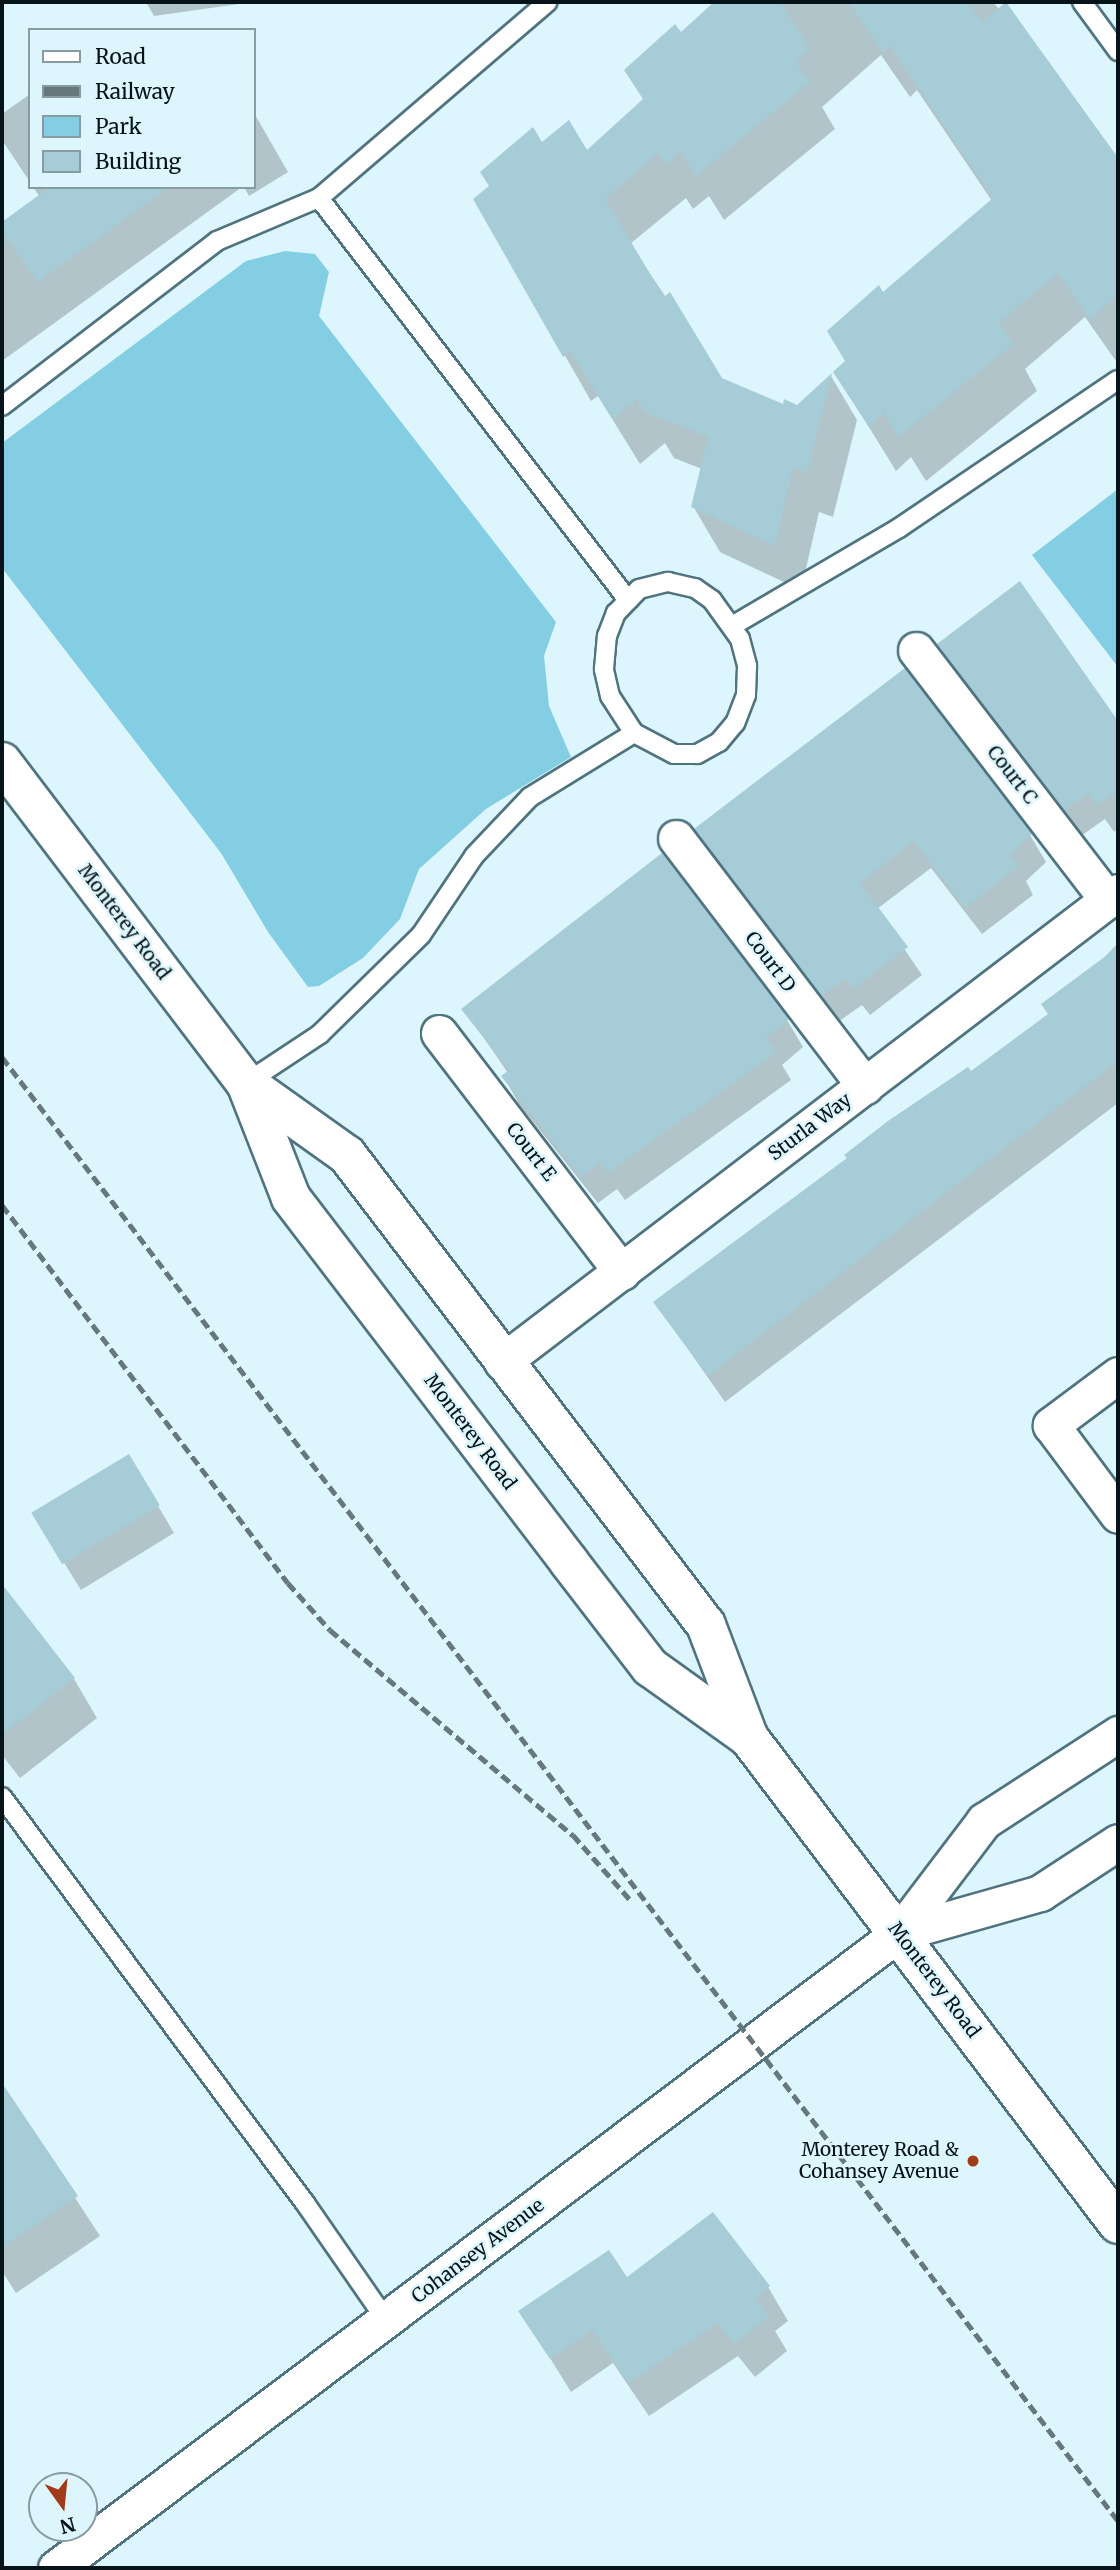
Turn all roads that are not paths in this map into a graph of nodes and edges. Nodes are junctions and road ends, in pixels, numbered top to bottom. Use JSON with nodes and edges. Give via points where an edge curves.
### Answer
{"nodes":[{"id":1,"x":548,"y":2,"type":"edge"},
{"id":2,"x":1082,"y":2,"type":"edge"},
{"id":3,"x":1118,"y":51,"type":"edge"},
{"id":4,"x":319,"y":198,"type":"junction"},
{"id":5,"x":1118,"y":380,"type":"edge"},
{"id":6,"x":2,"y":406,"type":"edge"},
{"id":7,"x":628,"y":600,"type":"junction"},
{"id":8,"x":732,"y":626,"type":"junction"},
{"id":9,"x":916,"y":650,"type":"dead end"},
{"id":10,"x":634,"y":733,"type":"junction"},
{"id":11,"x":2,"y":762,"type":"edge"},
{"id":12,"x":676,"y":838,"type":"dead end"},
{"id":13,"x":1113,"y":896,"type":"edge"},
{"id":14,"x":439,"y":1034,"type":"dead end"},
{"id":15,"x":246,"y":1083,"type":"junction"},
{"id":16,"x":865,"y":1086,"type":"junction"},
{"id":17,"x":622,"y":1272,"type":"junction"},
{"id":18,"x":502,"y":1362,"type":"junction"},
{"id":19,"x":1118,"y":1375,"type":"edge"},
{"id":20,"x":1118,"y":1515,"type":"edge"},
{"id":21,"x":1118,"y":1734,"type":"edge"},
{"id":22,"x":749,"y":1738,"type":"junction"},
{"id":23,"x":2,"y":1797,"type":"edge"},
{"id":24,"x":1118,"y":1842,"type":"edge"},
{"id":25,"x":899,"y":1933,"type":"junction"},
{"id":26,"x":1118,"y":2224,"type":"edge"},
{"id":27,"x":386,"y":2320,"type":"junction"},
{"id":28,"x":56,"y":2568,"type":"edge"}],
"edges":[{"from":1,"to":4,"type":"lane"},
{"from":2,"to":3,"type":"lane"},
{"from":4,"to":6,"type":"lane","via":[[217,241]]},
{"from":4,"to":7,"type":"lane"},
{"from":5,"to":8,"type":"lane","via":[[899,528]]},
{"from":7,"to":8,"type":"lane","via":[[639,589],[667,582],[695,589],[712,600]]},
{"from":7,"to":10,"type":"lane","via":[[616,613],[607,636],[604,669],[610,696]]},
{"from":8,"to":10,"type":"lane","via":[[747,666],[746,695],[736,723],[719,742],[697,754],[674,754]]},
{"from":9,"to":13,"type":"street","name":"Court C"},
{"from":10,"to":15,"type":"lane","via":[[530,797],[474,856],[421,935],[320,1034]]},
{"from":11,"to":15,"type":"main road","name":"Monterey Road"},
{"from":12,"to":16,"type":"street","name":"Court D"},
{"from":13,"to":16,"type":"street","name":"Sturla Way"},
{"from":14,"to":17,"type":"street","name":"Court E"},
{"from":15,"to":18,"type":"main road","name":"Monterey Road","via":[[347,1155]]},
{"from":15,"to":22,"type":"main road","name":"Monterey Road","via":[[291,1198],[569,1562],[650,1667]]},
{"from":16,"to":17,"type":"street","name":"Sturla Way"},
{"from":17,"to":18,"type":"street","name":"Sturla Way"},
{"from":18,"to":22,"type":"main road","name":"Monterey Road","via":[[706,1625]]},
{"from":19,"to":20,"type":"street","via":[[1051,1425]]},
{"from":21,"to":25,"type":"street","name":"Cohansey Avenue","via":[[984,1821]]},
{"from":22,"to":25,"type":"main road","name":"Monterey Road"},
{"from":23,"to":27,"type":"lane","via":[[305,2203]]},
{"from":24,"to":25,"type":"street","name":"Cohansey Avenue","via":[[1040,1893]]},
{"from":25,"to":26,"type":"main road","name":"Monterey Road"},
{"from":25,"to":27,"type":"street","name":"Cohansey Avenue"},
{"from":27,"to":28,"type":"street","name":"Cohansey Avenue"}]}
